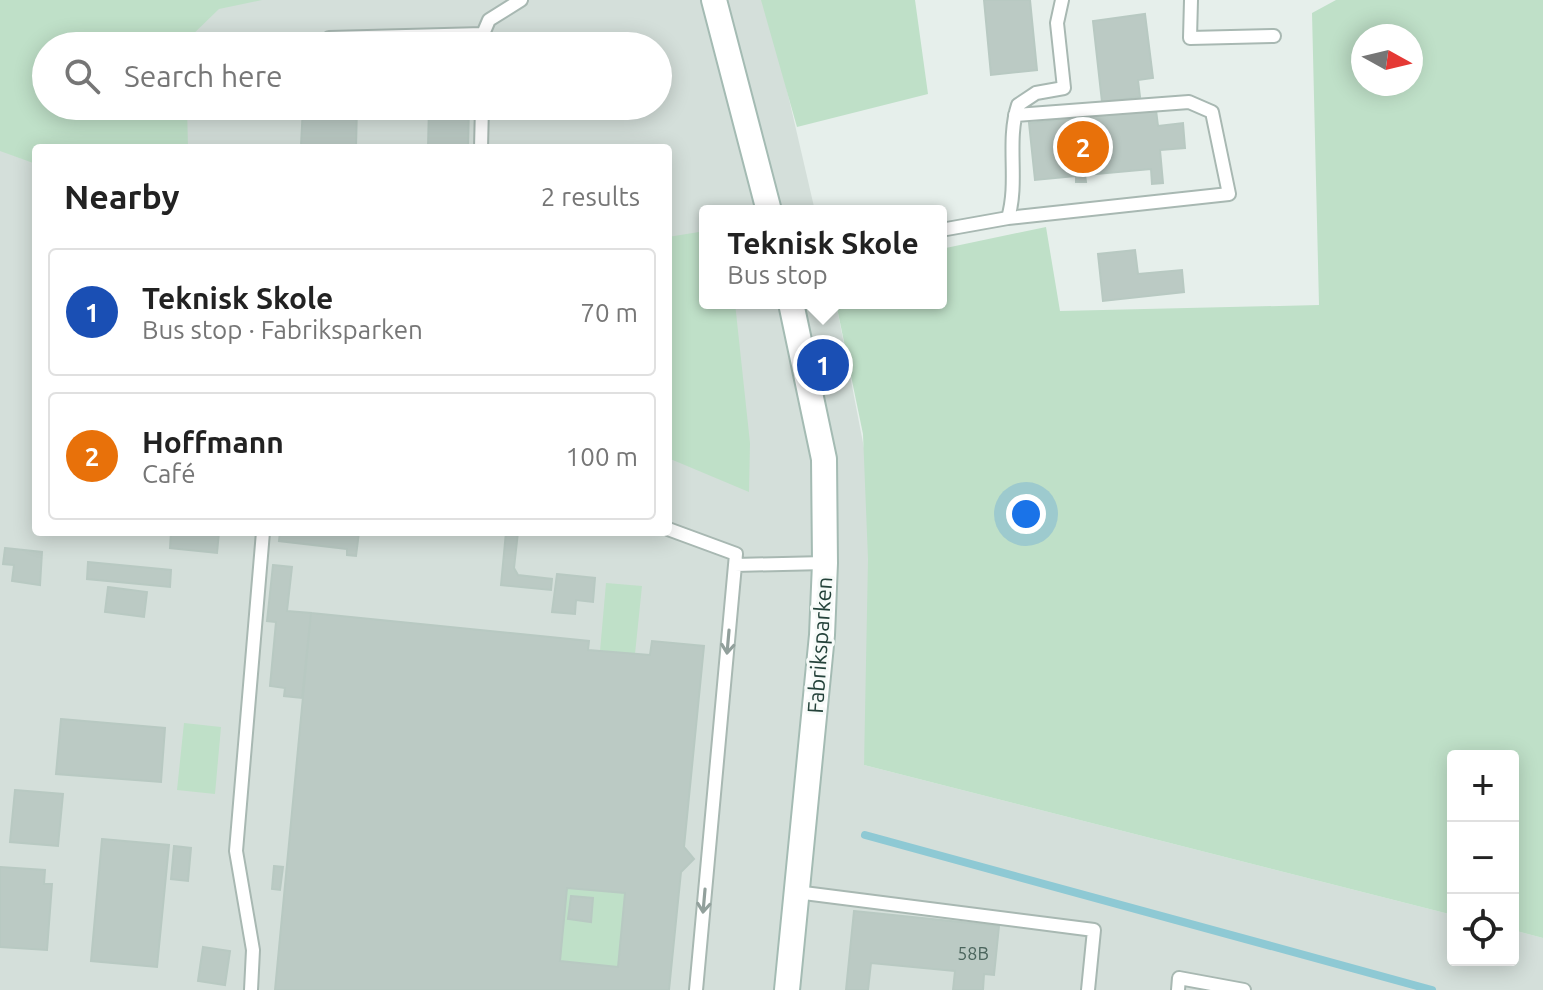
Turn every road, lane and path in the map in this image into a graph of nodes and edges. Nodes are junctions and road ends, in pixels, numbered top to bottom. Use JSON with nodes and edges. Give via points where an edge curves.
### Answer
{"nodes":[{"id":1,"x":521,"y":0,"type":"edge"},
{"id":2,"x":714,"y":0,"type":"edge"},
{"id":3,"x":1062,"y":0,"type":"edge"},
{"id":4,"x":1189,"y":1,"type":"edge"},
{"id":5,"x":485,"y":32,"type":"edge"},
{"id":6,"x":1274,"y":36,"type":"dead end"},
{"id":7,"x":1015,"y":115,"type":"junction"},
{"id":8,"x":482,"y":120,"type":"edge"},
{"id":9,"x":481,"y":144,"type":"edge"},
{"id":10,"x":767,"y":205,"type":"edge"},
{"id":11,"x":1008,"y":218,"type":"junction"},
{"id":12,"x":947,"y":229,"type":"edge"},
{"id":13,"x":792,"y":309,"type":"edge"},
{"id":14,"x":672,"y":530,"type":"edge"},
{"id":15,"x":263,"y":536,"type":"edge"},
{"id":16,"x":825,"y":563,"type":"junction"},
{"id":17,"x":735,"y":565,"type":"junction"},
{"id":18,"x":796,"y":892,"type":"junction"},
{"id":19,"x":251,"y":990,"type":"edge"},
{"id":20,"x":696,"y":990,"type":"edge"},
{"id":21,"x":787,"y":990,"type":"edge"},
{"id":22,"x":1088,"y":990,"type":"edge"},
{"id":23,"x":1178,"y":990,"type":"edge"},
{"id":24,"x":1244,"y":990,"type":"edge"}],
"edges":[{"from":1,"to":5,"type":"lane","via":[[489,20]]},
{"from":2,"to":10,"type":"street"},
{"from":3,"to":7,"type":"lane","via":[[1057,23],[1064,88],[1025,97]]},
{"from":4,"to":6,"type":"lane","via":[[1190,38]]},
{"from":7,"to":11,"type":"lane","via":[[1014,197]]},
{"from":7,"to":11,"type":"lane","via":[[1189,102],[1212,112],[1229,194]]},
{"from":8,"to":9,"type":"lane"},
{"from":11,"to":12,"type":"lane"},
{"from":13,"to":16,"type":"street","name":"Fabriksparken","via":[[824,459]]},
{"from":14,"to":17,"type":"lane","via":[[736,554]]},
{"from":15,"to":19,"type":"lane","via":[[236,851],[253,950]]},
{"from":16,"to":17,"type":"lane"},
{"from":16,"to":18,"type":"street","name":"Fabriksparken"},
{"from":17,"to":20,"type":"lane","one_way":true},
{"from":18,"to":21,"type":"street","name":"Fabriksparken"},
{"from":18,"to":22,"type":"lane","via":[[1094,930]]},
{"from":23,"to":24,"type":"lane","via":[[1179,978]]}]}
